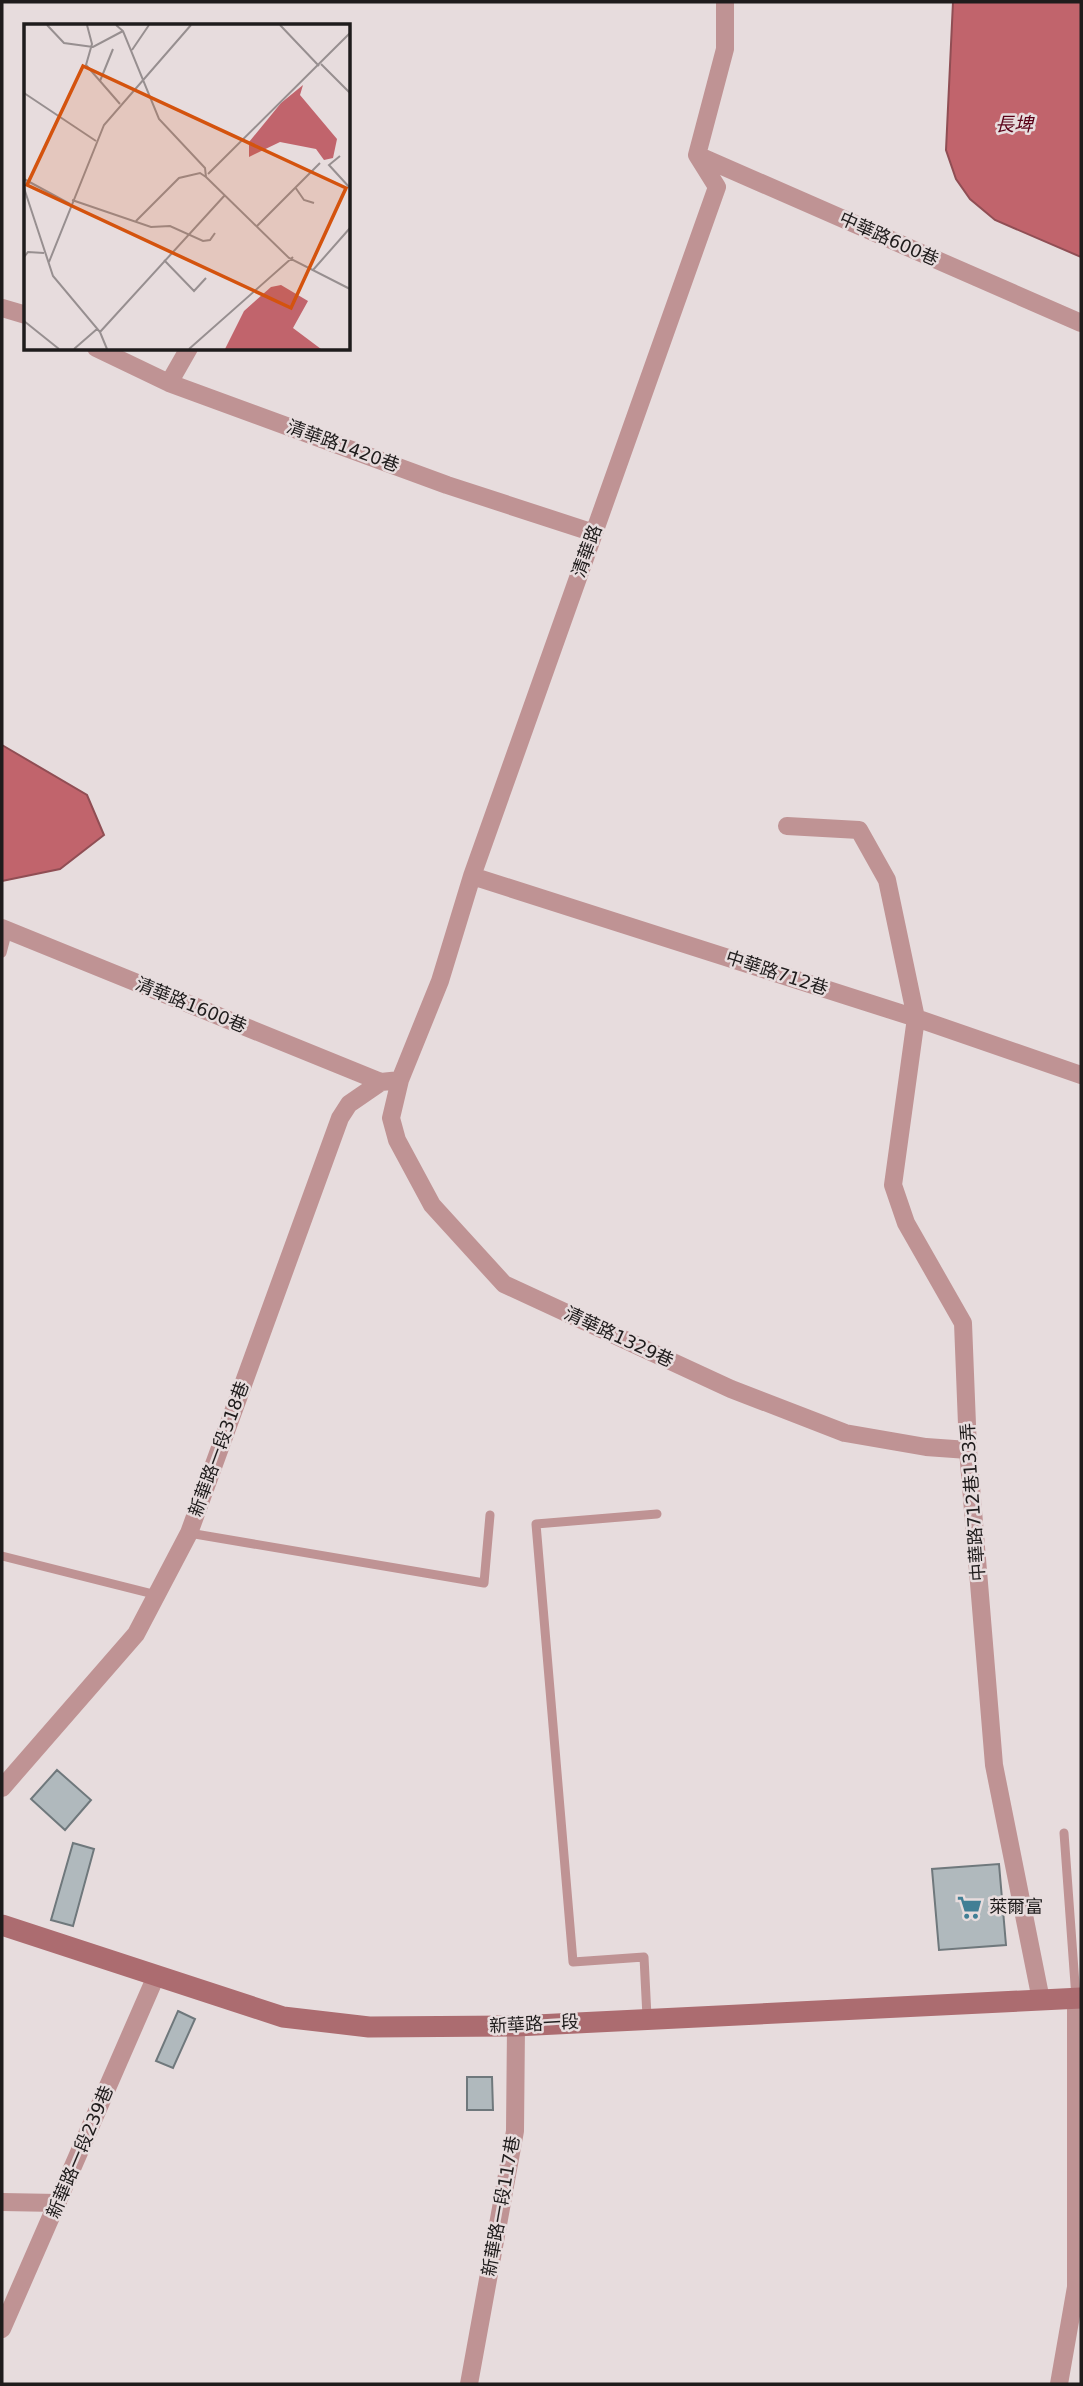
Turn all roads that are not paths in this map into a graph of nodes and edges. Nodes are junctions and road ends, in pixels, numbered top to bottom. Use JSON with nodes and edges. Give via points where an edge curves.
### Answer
{"nodes":[{"id":1,"x":725,"y":2,"type":"edge"},
{"id":2,"x":697,"y":155,"type":"junction"},
{"id":3,"x":2,"y":308,"type":"edge"},
{"id":4,"x":24,"y":314,"type":"edge"},
{"id":5,"x":1081,"y":323,"type":"edge"},
{"id":6,"x":100,"y":350,"type":"edge"},
{"id":7,"x":187,"y":350,"type":"edge"},
{"id":8,"x":169,"y":383,"type":"junction"},
{"id":9,"x":594,"y":533,"type":"junction"},
{"id":10,"x":787,"y":826,"type":"dead end"},
{"id":11,"x":472,"y":876,"type":"junction"},
{"id":12,"x":5,"y":929,"type":"edge"},
{"id":13,"x":2,"y":953,"type":"edge"},
{"id":14,"x":916,"y":1018,"type":"junction"},
{"id":15,"x":1081,"y":1075,"type":"edge"},
{"id":16,"x":400,"y":1080,"type":"junction"},
{"id":17,"x":381,"y":1082,"type":"junction"},
{"id":18,"x":968,"y":1450,"type":"junction"},
{"id":19,"x":657,"y":1514,"type":"dead end"},
{"id":20,"x":490,"y":1515,"type":"dead end"},
{"id":21,"x":189,"y":1533,"type":"junction"},
{"id":22,"x":2,"y":1556,"type":"edge"},
{"id":23,"x":157,"y":1595,"type":"junction"},
{"id":24,"x":2,"y":1788,"type":"edge"},
{"id":25,"x":1064,"y":1833,"type":"dead end"},
{"id":26,"x":2,"y":1925,"type":"edge"},
{"id":27,"x":156,"y":1976,"type":"junction"},
{"id":28,"x":1079,"y":1998,"type":"edge"},
{"id":29,"x":1041,"y":2000,"type":"junction"},
{"id":30,"x":646,"y":2017,"type":"junction"},
{"id":31,"x":516,"y":2026,"type":"junction"},
{"id":32,"x":2,"y":2202,"type":"edge"},
{"id":33,"x":58,"y":2203,"type":"junction"},
{"id":34,"x":2,"y":2329,"type":"edge"},
{"id":35,"x":469,"y":2384,"type":"edge"},
{"id":36,"x":1059,"y":2384,"type":"edge"}],
"edges":[{"from":1,"to":2,"type":"street","via":[[725,49]]},
{"from":2,"to":5,"type":"street","name":"中華路600巷"},
{"from":2,"to":9,"type":"street","name":"清華路","via":[[717,187]]},
{"from":3,"to":4,"type":"street"},
{"from":6,"to":8,"type":"street","name":"清華路1420巷"},
{"from":7,"to":8,"type":"street"},
{"from":8,"to":9,"type":"street","name":"清華路1420巷","via":[[447,485]]},
{"from":9,"to":11,"type":"street","name":"清華路"},
{"from":10,"to":14,"type":"street","name":"中華路712巷133弄","via":[[859,830],[887,880]]},
{"from":11,"to":14,"type":"street","name":"中華路712巷"},
{"from":11,"to":16,"type":"street","name":"清華路","via":[[440,981]]},
{"from":12,"to":13,"type":"lane"},
{"from":12,"to":17,"type":"street","name":"清華路1600巷"},
{"from":14,"to":15,"type":"street","name":"中華路712巷"},
{"from":14,"to":18,"type":"street","name":"中華路712巷133弄","via":[[893,1185],[906,1223],[963,1323]]},
{"from":16,"to":17,"type":"street"},
{"from":16,"to":18,"type":"street","name":"清華路1329巷","via":[[391,1118],[397,1140],[432,1205],[504,1284],[731,1389],[845,1433]]},
{"from":17,"to":21,"type":"street","name":"新華路一段318巷","via":[[349,1104],[340,1118]]},
{"from":18,"to":29,"type":"street","name":"中華路712巷133弄","via":[[994,1765]]},
{"from":19,"to":30,"type":"lane","via":[[536,1524],[573,1962],[644,1957]]},
{"from":20,"to":21,"type":"lane","via":[[484,1583]]},
{"from":21,"to":23,"type":"street","name":"新華路一段318巷"},
{"from":22,"to":23,"type":"lane"},
{"from":23,"to":24,"type":"street","name":"新華路一段318巷","via":[[136,1634]]},
{"from":25,"to":28,"type":"lane"},
{"from":26,"to":27,"type":"street","name":"新華路一段"},
{"from":27,"to":31,"type":"street","name":"新華路一段","via":[[283,2017],[369,2027]]},
{"from":27,"to":33,"type":"street","name":"新華路一段239巷"},
{"from":28,"to":29,"type":"street","name":"新華路一段"},
{"from":28,"to":36,"type":"street","via":[[1076,2287]]},
{"from":29,"to":30,"type":"street","name":"新華路一段"},
{"from":30,"to":31,"type":"street","name":"新華路一段"},
{"from":31,"to":35,"type":"street","name":"新華路一段117巷","via":[[515,2131]]},
{"from":32,"to":33,"type":"street"},
{"from":33,"to":34,"type":"street","name":"新華路一段239巷"}]}
